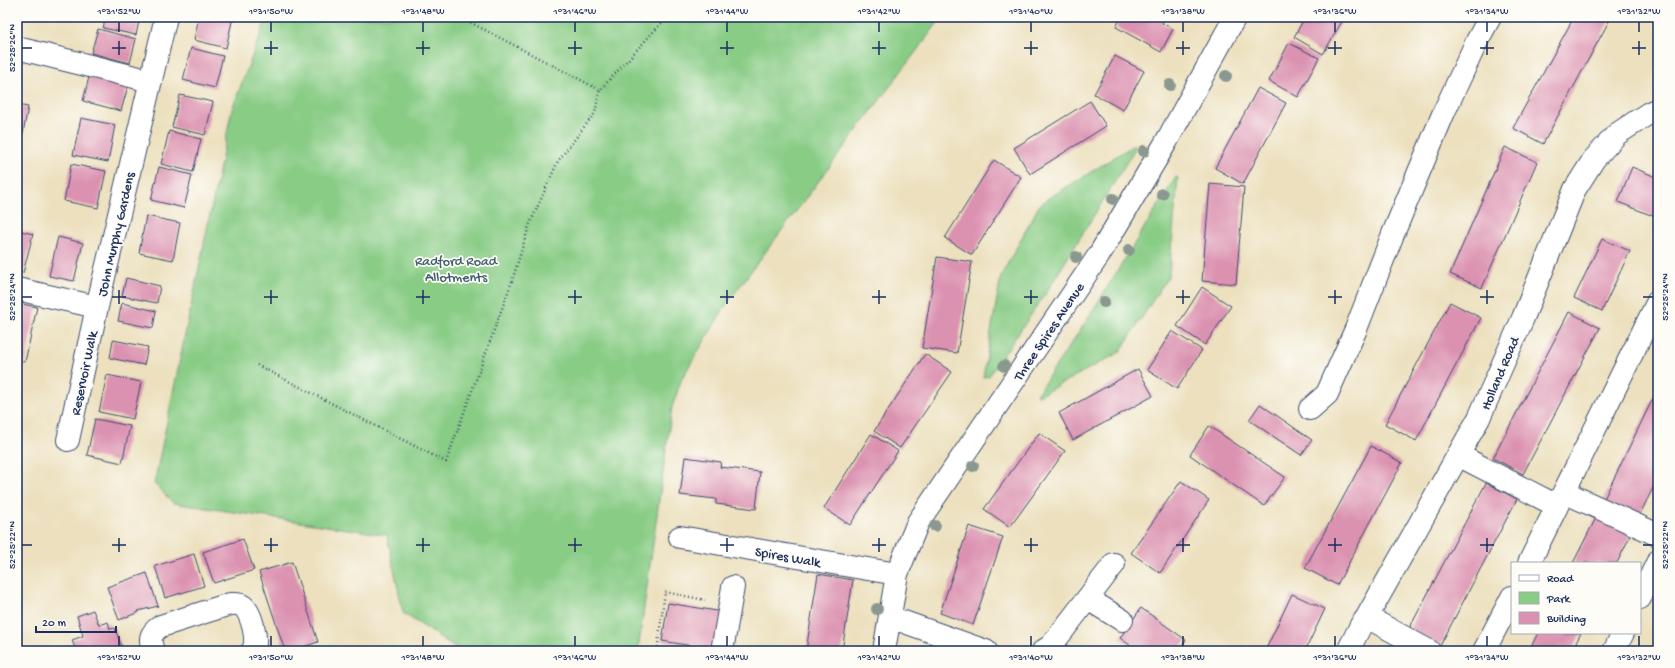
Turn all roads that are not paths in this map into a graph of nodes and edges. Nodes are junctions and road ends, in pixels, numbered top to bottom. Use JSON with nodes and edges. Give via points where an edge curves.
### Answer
{"nodes":[{"id":1,"x":166,"y":17,"type":"edge"},
{"id":2,"x":1235,"y":17,"type":"edge"},
{"id":3,"x":1490,"y":17,"type":"edge"},
{"id":4,"x":17,"y":48,"type":"edge"},
{"id":5,"x":151,"y":81,"type":"junction"},
{"id":6,"x":1658,"y":109,"type":"edge"},
{"id":7,"x":17,"y":289,"type":"edge"},
{"id":8,"x":1658,"y":301,"type":"edge"},
{"id":9,"x":97,"y":306,"type":"junction"},
{"id":10,"x":1310,"y":408,"type":"dead end"},
{"id":11,"x":68,"y":440,"type":"dead end"},
{"id":12,"x":1458,"y":455,"type":"junction"},
{"id":13,"x":1561,"y":499,"type":"junction"},
{"id":14,"x":1658,"y":535,"type":"edge"},
{"id":15,"x":680,"y":537,"type":"dead end"},
{"id":16,"x":1658,"y":561,"type":"edge"},
{"id":17,"x":1530,"y":562,"type":"edge"},
{"id":18,"x":1114,"y":564,"type":"dead end"},
{"id":19,"x":897,"y":574,"type":"junction"},
{"id":20,"x":733,"y":586,"type":"dead end"},
{"id":21,"x":1641,"y":596,"type":"edge"},
{"id":22,"x":1088,"y":599,"type":"junction"},
{"id":23,"x":1511,"y":599,"type":"edge"},
{"id":24,"x":890,"y":617,"type":"junction"},
{"id":25,"x":1367,"y":617,"type":"junction"},
{"id":26,"x":1122,"y":620,"type":"dead end"},
{"id":27,"x":1622,"y":634,"type":"edge"},
{"id":28,"x":153,"y":651,"type":"edge"},
{"id":29,"x":252,"y":651,"type":"edge"},
{"id":30,"x":722,"y":651,"type":"edge"},
{"id":31,"x":884,"y":651,"type":"edge"},
{"id":32,"x":986,"y":651,"type":"edge"},
{"id":33,"x":1043,"y":651,"type":"edge"},
{"id":34,"x":1348,"y":651,"type":"edge"},
{"id":35,"x":1429,"y":651,"type":"edge"},
{"id":36,"x":1484,"y":651,"type":"edge"},
{"id":37,"x":1614,"y":651,"type":"edge"}],
"edges":[{"from":1,"to":5,"type":"street","name":"John Murphy Gardens"},
{"from":2,"to":19,"type":"street","name":"Three Spires Avenue","via":[[1165,144],[1099,255],[918,522]]},
{"from":3,"to":10,"type":"street","via":[[1444,112],[1327,394]]},
{"from":4,"to":5,"type":"street"},
{"from":5,"to":9,"type":"street","name":"John Murphy Gardens"},
{"from":6,"to":12,"type":"street","name":"Holland Road","via":[[1617,134],[1594,159],[1575,189],[1523,318],[1479,418]]},
{"from":7,"to":9,"type":"street","name":"John Murphy Gardens"},
{"from":8,"to":13,"type":"street"},
{"from":9,"to":11,"type":"street","name":"Reservoir Walk"},
{"from":12,"to":13,"type":"street"},
{"from":12,"to":25,"type":"street","name":"Holland Road"},
{"from":13,"to":14,"type":"street"},
{"from":13,"to":17,"type":"street"},
{"from":15,"to":19,"type":"street","name":"Spires Walk"},
{"from":16,"to":21,"type":"street"},
{"from":18,"to":22,"type":"street"},
{"from":19,"to":24,"type":"street","name":"Three Spires Avenue"},
{"from":20,"to":30,"type":"street"},
{"from":22,"to":26,"type":"street"},
{"from":22,"to":33,"type":"street","via":[[1051,646]]},
{"from":23,"to":36,"type":"street"},
{"from":24,"to":31,"type":"street","name":"Three Spires Avenue"},
{"from":24,"to":32,"type":"street"},
{"from":25,"to":34,"type":"street","name":"Holland Road"},
{"from":25,"to":35,"type":"street"},
{"from":27,"to":37,"type":"street"},
{"from":28,"to":29,"type":"street","via":[[151,635],[161,626],[224,604],[237,604],[247,610],[256,636]]}]}
